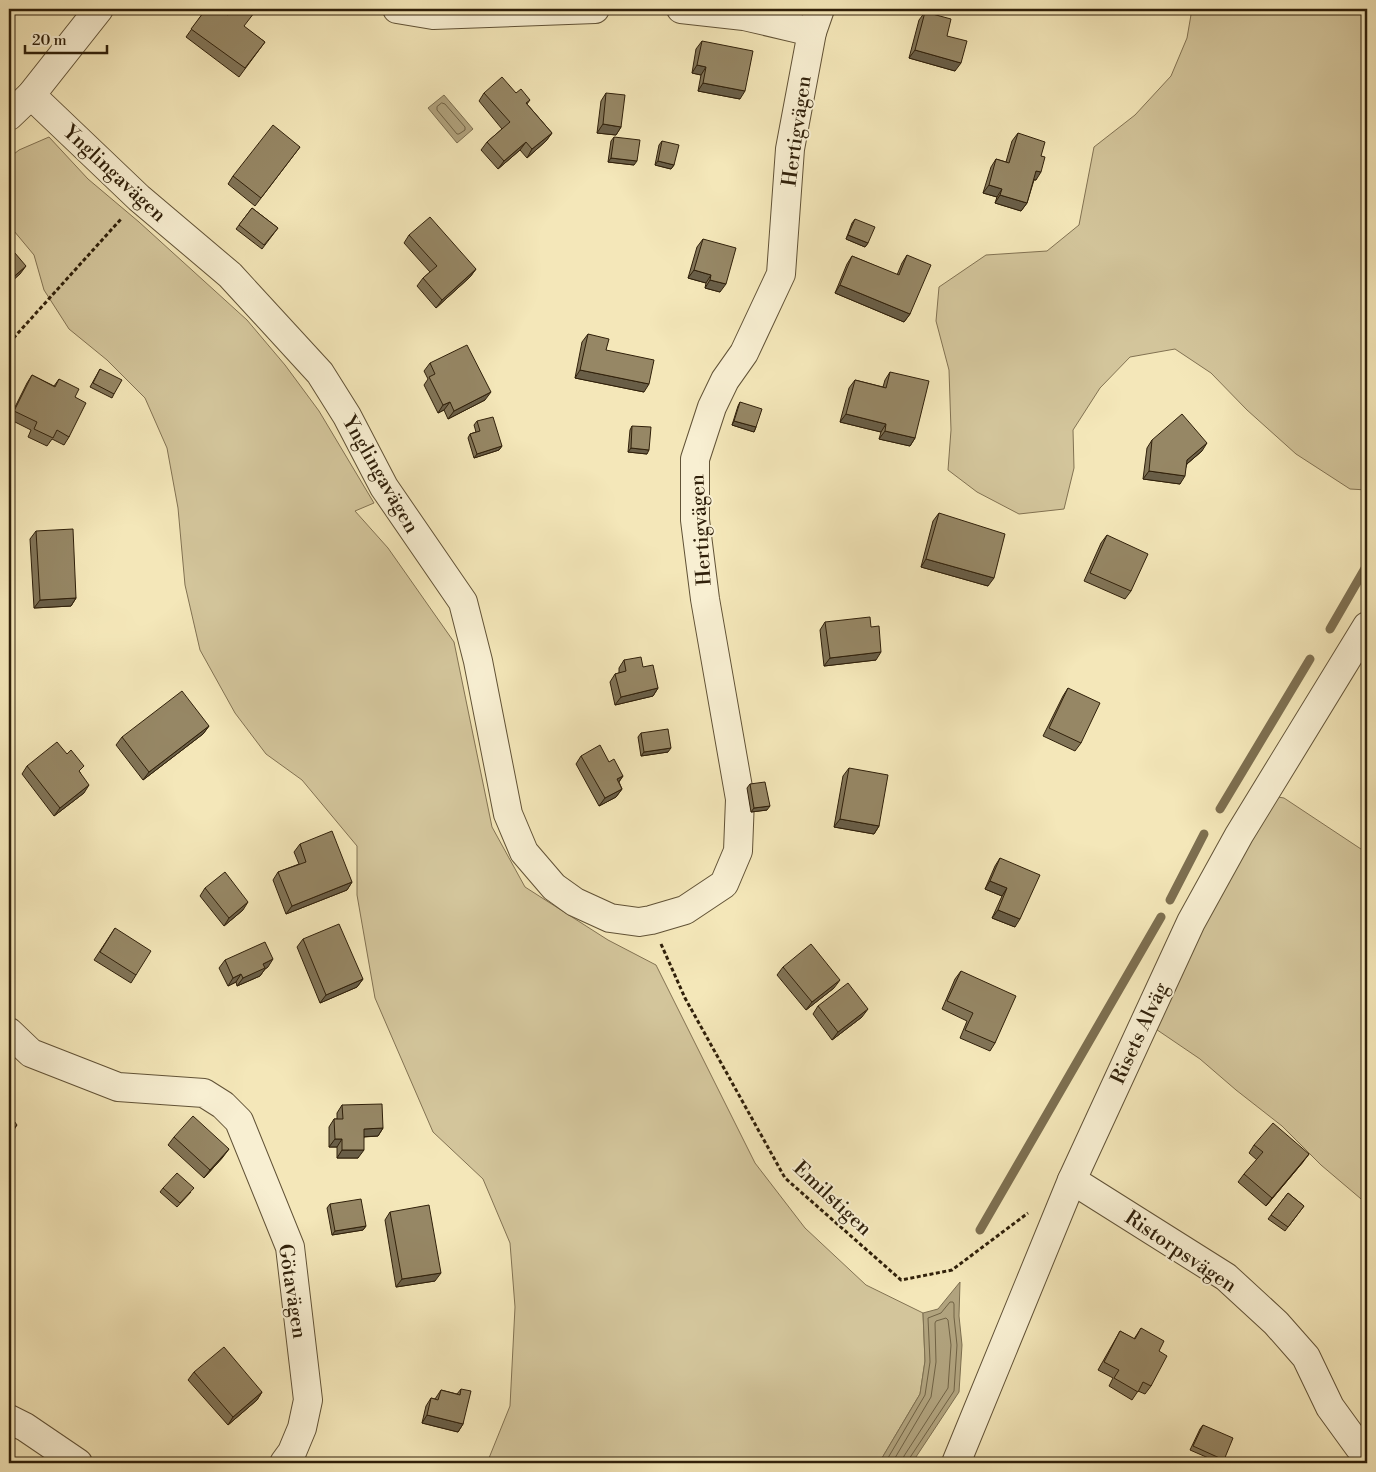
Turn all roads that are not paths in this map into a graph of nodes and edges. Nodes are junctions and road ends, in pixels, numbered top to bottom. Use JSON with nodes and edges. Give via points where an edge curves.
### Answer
{"nodes":[{"id":1,"x":99,"y":9,"type":"edge"},
{"id":2,"x":397,"y":9,"type":"edge"},
{"id":3,"x":595,"y":9,"type":"edge"},
{"id":4,"x":681,"y":9,"type":"edge"},
{"id":5,"x":816,"y":21,"type":"edge"},
{"id":6,"x":31,"y":95,"type":"junction"},
{"id":7,"x":9,"y":116,"type":"edge"},
{"id":8,"x":1367,"y":626,"type":"edge"},
{"id":9,"x":645,"y":921,"type":"joint"},
{"id":10,"x":9,"y":1032,"type":"edge"},
{"id":11,"x":1072,"y":1180,"type":"junction"},
{"id":12,"x":9,"y":1419,"type":"edge"},
{"id":13,"x":1367,"y":1454,"type":"edge"},
{"id":14,"x":78,"y":1463,"type":"edge"},
{"id":15,"x":284,"y":1463,"type":"edge"},
{"id":16,"x":956,"y":1463,"type":"edge"}],
"edges":[{"from":1,"to":6,"type":"street"},
{"from":2,"to":3,"type":"street","via":[[432,15]]},
{"from":4,"to":5,"type":"street"},
{"from":5,"to":9,"type":"street","name":"Hertigvägen","via":[[790,150],[781,274],[744,353],[725,380],[712,407],[694,459],[695,520],[704,589],[740,799],[738,851],[724,884],[685,910]]},
{"from":6,"to":7,"type":"street"},
{"from":6,"to":9,"type":"street","name":"Ynglingavägen","via":[[140,198],[230,275],[320,373],[384,487],[463,602],[508,814],[524,852],[554,888],[575,902],[610,918]]},
{"from":8,"to":11,"type":"street","name":"Risets Alväg","via":[[1239,835],[1191,922]]},
{"from":10,"to":15,"type":"street","name":"Götavägen","via":[[31,1053],[118,1087],[204,1093],[223,1104],[239,1121],[290,1247],[308,1400],[302,1428]]},
{"from":11,"to":13,"type":"street","name":"Ristorpsvägen","via":[[1226,1277],[1306,1358],[1330,1406]]},
{"from":11,"to":16,"type":"street","name":"Risets Alväg"},
{"from":12,"to":14,"type":"street"}]}
